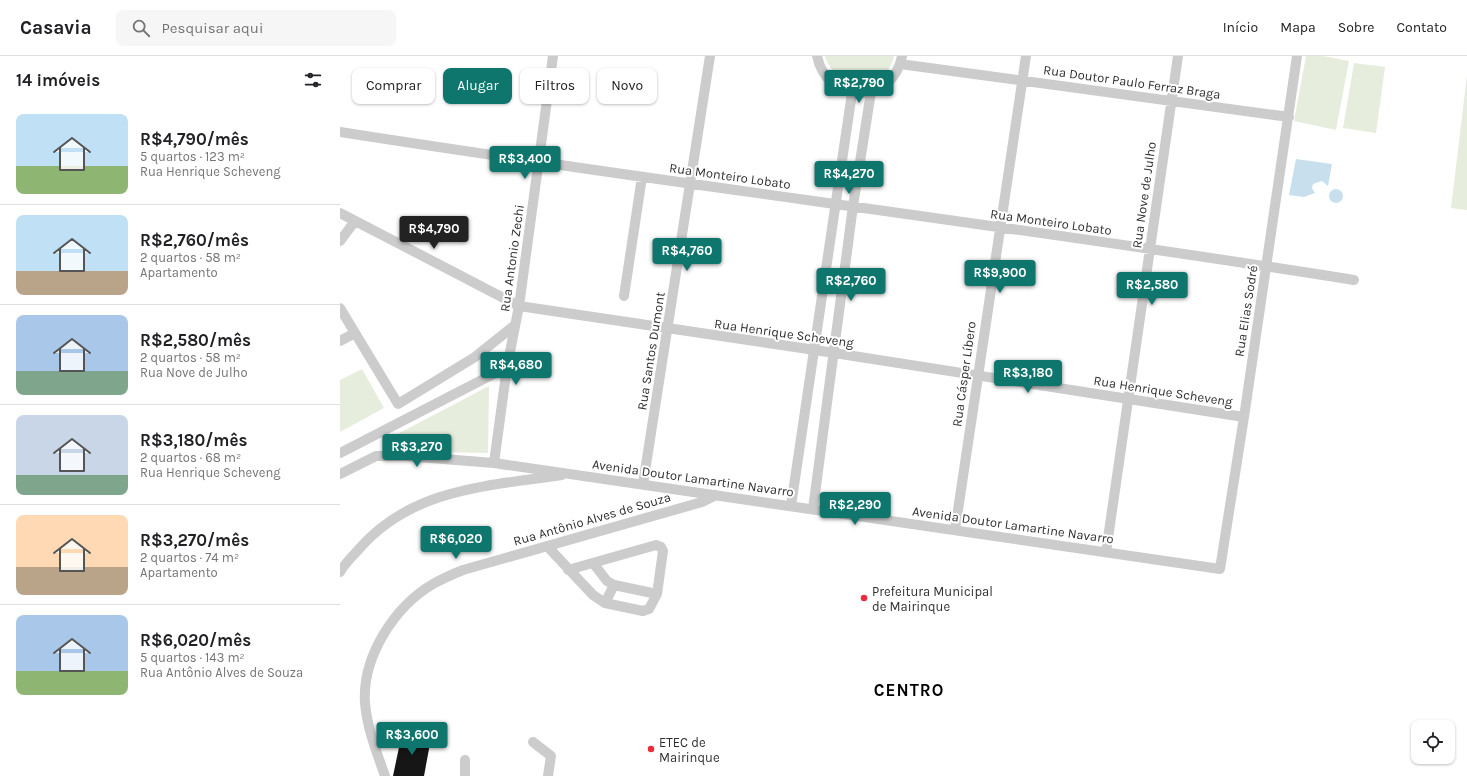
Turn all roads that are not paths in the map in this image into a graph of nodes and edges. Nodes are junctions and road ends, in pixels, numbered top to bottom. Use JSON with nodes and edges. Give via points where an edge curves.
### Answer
{"nodes":[{"id":1,"x":553,"y":56,"type":"edge"},
{"id":2,"x":710,"y":56,"type":"edge"},
{"id":3,"x":817,"y":56,"type":"edge"},
{"id":4,"x":1026,"y":56,"type":"edge"},
{"id":5,"x":1178,"y":56,"type":"edge"},
{"id":6,"x":1297,"y":56,"type":"edge"},
{"id":7,"x":901,"y":60,"type":"edge"},
{"id":8,"x":1022,"y":79,"type":"junction"},
{"id":9,"x":871,"y":92,"type":"junction"},
{"id":10,"x":852,"y":93,"type":"junction"},
{"id":11,"x":1170,"y":101,"type":"junction"},
{"id":12,"x":1289,"y":117,"type":"junction"},
{"id":13,"x":340,"y":132,"type":"edge"},
{"id":14,"x":538,"y":163,"type":"junction"},
{"id":15,"x":642,"y":177,"type":"junction"},
{"id":16,"x":690,"y":184,"type":"junction"},
{"id":17,"x":836,"y":204,"type":"junction"},
{"id":18,"x":853,"y":206,"type":"junction"},
{"id":19,"x":340,"y":213,"type":"edge"},
{"id":20,"x":355,"y":221,"type":"junction"},
{"id":21,"x":999,"y":228,"type":"junction"},
{"id":22,"x":340,"y":241,"type":"edge"},
{"id":23,"x":1150,"y":249,"type":"junction"},
{"id":24,"x":1266,"y":266,"type":"junction"},
{"id":25,"x":1354,"y":280,"type":"dead end"},
{"id":26,"x":624,"y":296,"type":"dead end"},
{"id":27,"x":519,"y":306,"type":"junction"},
{"id":28,"x":340,"y":308,"type":"edge"},
{"id":29,"x":515,"y":325,"type":"junction"},
{"id":30,"x":667,"y":328,"type":"junction"},
{"id":31,"x":355,"y":333,"type":"junction"},
{"id":32,"x":340,"y":341,"type":"edge"},
{"id":33,"x":815,"y":350,"type":"junction"},
{"id":34,"x":833,"y":353,"type":"junction"},
{"id":35,"x":507,"y":368,"type":"junction"},
{"id":36,"x":977,"y":375,"type":"junction"},
{"id":37,"x":1128,"y":399,"type":"junction"},
{"id":38,"x":1244,"y":417,"type":"junction"},
{"id":39,"x":340,"y":453,"type":"edge"},
{"id":40,"x":494,"y":463,"type":"junction"},
{"id":41,"x":340,"y":474,"type":"edge"},
{"id":42,"x":574,"y":474,"type":"junction"},
{"id":43,"x":643,"y":484,"type":"junction"},
{"id":44,"x":716,"y":495,"type":"junction"},
{"id":45,"x":791,"y":506,"type":"junction"},
{"id":46,"x":813,"y":509,"type":"junction"},
{"id":47,"x":955,"y":530,"type":"junction"},
{"id":48,"x":547,"y":546,"type":"junction"},
{"id":49,"x":1106,"y":552,"type":"junction"},
{"id":50,"x":593,"y":562,"type":"junction"},
{"id":51,"x":1220,"y":569,"type":"joint"},
{"id":52,"x":568,"y":570,"type":"junction"},
{"id":53,"x":340,"y":572,"type":"edge"},
{"id":54,"x":614,"y":585,"type":"junction"},
{"id":55,"x":657,"y":594,"type":"junction"},
{"id":56,"x":605,"y":603,"type":"junction"},
{"id":57,"x":533,"y":742,"type":"dead end"},
{"id":58,"x":465,"y":760,"type":"dead end"},
{"id":59,"x":385,"y":776,"type":"edge"},
{"id":60,"x":465,"y":776,"type":"edge"},
{"id":61,"x":548,"y":776,"type":"edge"}],
"edges":[{"from":1,"to":14,"type":"street","name":"Rua Antonio Zechi"},
{"from":2,"to":16,"type":"street","name":"Rua Santos Dumont"},
{"from":3,"to":10,"type":"street","via":[[826,78],[838,88]]},
{"from":4,"to":8,"type":"street","name":"Rua Cásper Líbero"},
{"from":5,"to":11,"type":"street","name":"Rua Nove de Julho"},
{"from":6,"to":12,"type":"street","name":"Rua Elias Sodré"},
{"from":7,"to":8,"type":"street","name":"Rua Doutor Paulo Ferraz Braga"},
{"from":7,"to":9,"type":"street","via":[[894,76]]},
{"from":8,"to":11,"type":"street","name":"Rua Doutor Paulo Ferraz Braga"},
{"from":8,"to":21,"type":"street","name":"Rua Cásper Líbero"},
{"from":9,"to":10,"type":"street"},
{"from":9,"to":18,"type":"street"},
{"from":10,"to":17,"type":"street"},
{"from":11,"to":12,"type":"street","name":"Rua Doutor Paulo Ferraz Braga"},
{"from":11,"to":23,"type":"street","name":"Rua Nove de Julho"},
{"from":12,"to":24,"type":"street","name":"Rua Elias Sodré"},
{"from":13,"to":14,"type":"street","name":"Rua Monteiro Lobato"},
{"from":14,"to":15,"type":"street","name":"Rua Monteiro Lobato"},
{"from":14,"to":27,"type":"street","name":"Rua Antonio Zechi"},
{"from":15,"to":16,"type":"street","name":"Rua Monteiro Lobato"},
{"from":15,"to":26,"type":"street"},
{"from":16,"to":17,"type":"street","name":"Rua Monteiro Lobato"},
{"from":16,"to":30,"type":"street","name":"Rua Santos Dumont"},
{"from":17,"to":18,"type":"street","name":"Rua Monteiro Lobato"},
{"from":17,"to":33,"type":"street"},
{"from":18,"to":21,"type":"street","name":"Rua Monteiro Lobato"},
{"from":18,"to":34,"type":"street"},
{"from":19,"to":20,"type":"street","name":"Rua Henrique Scheveng"},
{"from":20,"to":22,"type":"street"},
{"from":20,"to":27,"type":"street","name":"Rua Henrique Scheveng"},
{"from":21,"to":23,"type":"street","name":"Rua Monteiro Lobato"},
{"from":21,"to":36,"type":"street","name":"Rua Cásper Líbero"},
{"from":23,"to":24,"type":"street","name":"Rua Monteiro Lobato"},
{"from":23,"to":37,"type":"street","name":"Rua Nove de Julho"},
{"from":24,"to":25,"type":"street","name":"Rua Monteiro Lobato"},
{"from":24,"to":38,"type":"street","name":"Rua Elias Sodré"},
{"from":27,"to":29,"type":"street","name":"Rua Antonio Zechi"},
{"from":27,"to":30,"type":"street","name":"Rua Henrique Scheveng"},
{"from":28,"to":31,"type":"street"},
{"from":29,"to":31,"type":"street","via":[[475,357],[398,404]]},
{"from":29,"to":35,"type":"street","name":"Rua Antonio Zechi"},
{"from":30,"to":33,"type":"street","name":"Rua Henrique Scheveng"},
{"from":30,"to":43,"type":"street","name":"Rua Santos Dumont"},
{"from":31,"to":32,"type":"street"},
{"from":33,"to":34,"type":"street","name":"Rua Henrique Scheveng"},
{"from":33,"to":45,"type":"street"},
{"from":34,"to":36,"type":"street","name":"Rua Henrique Scheveng"},
{"from":34,"to":46,"type":"street"},
{"from":35,"to":39,"type":"street"},
{"from":35,"to":40,"type":"street","name":"Rua Antonio Zechi"},
{"from":36,"to":37,"type":"street","name":"Rua Henrique Scheveng"},
{"from":36,"to":47,"type":"street","name":"Rua Cásper Líbero"},
{"from":37,"to":38,"type":"street","name":"Rua Henrique Scheveng"},
{"from":37,"to":49,"type":"street","name":"Rua Nove de Julho"},
{"from":38,"to":51,"type":"street","name":"Rua Elias Sodré"},
{"from":40,"to":41,"type":"street","name":"Avenida Doutor Lamartine Navarro","via":[[376,456]]},
{"from":40,"to":42,"type":"street","name":"Avenida Doutor Lamartine Navarro"},
{"from":42,"to":43,"type":"street","name":"Avenida Doutor Lamartine Navarro"},
{"from":42,"to":53,"type":"street","via":[[462,489],[431,499],[398,515],[369,538]]},
{"from":43,"to":44,"type":"street","name":"Avenida Doutor Lamartine Navarro"},
{"from":44,"to":45,"type":"street","name":"Avenida Doutor Lamartine Navarro"},
{"from":44,"to":48,"type":"street","name":"Rua Antônio Alves de Souza","via":[[702,502]]},
{"from":45,"to":46,"type":"street","name":"Avenida Doutor Lamartine Navarro"},
{"from":46,"to":47,"type":"street","name":"Avenida Doutor Lamartine Navarro"},
{"from":47,"to":49,"type":"street","name":"Avenida Doutor Lamartine Navarro"},
{"from":48,"to":52,"type":"street"},
{"from":48,"to":59,"type":"street","name":"Rua Antônio Alves de Souza","via":[[463,570],[432,585],[406,606],[384,631],[365,682],[365,704],[373,742]]},
{"from":49,"to":51,"type":"street","name":"Avenida Doutor Lamartine Navarro"},
{"from":50,"to":52,"type":"street"},
{"from":50,"to":54,"type":"street","via":[[607,581]]},
{"from":50,"to":55,"type":"street","via":[[656,545],[661,547],[663,550]]},
{"from":52,"to":56,"type":"street","via":[[593,595]]},
{"from":54,"to":55,"type":"street"},
{"from":54,"to":56,"type":"street"},
{"from":55,"to":56,"type":"street","via":[[649,609],[643,611]]},
{"from":57,"to":61,"type":"street","via":[[551,756]]},
{"from":58,"to":60,"type":"street"}]}
